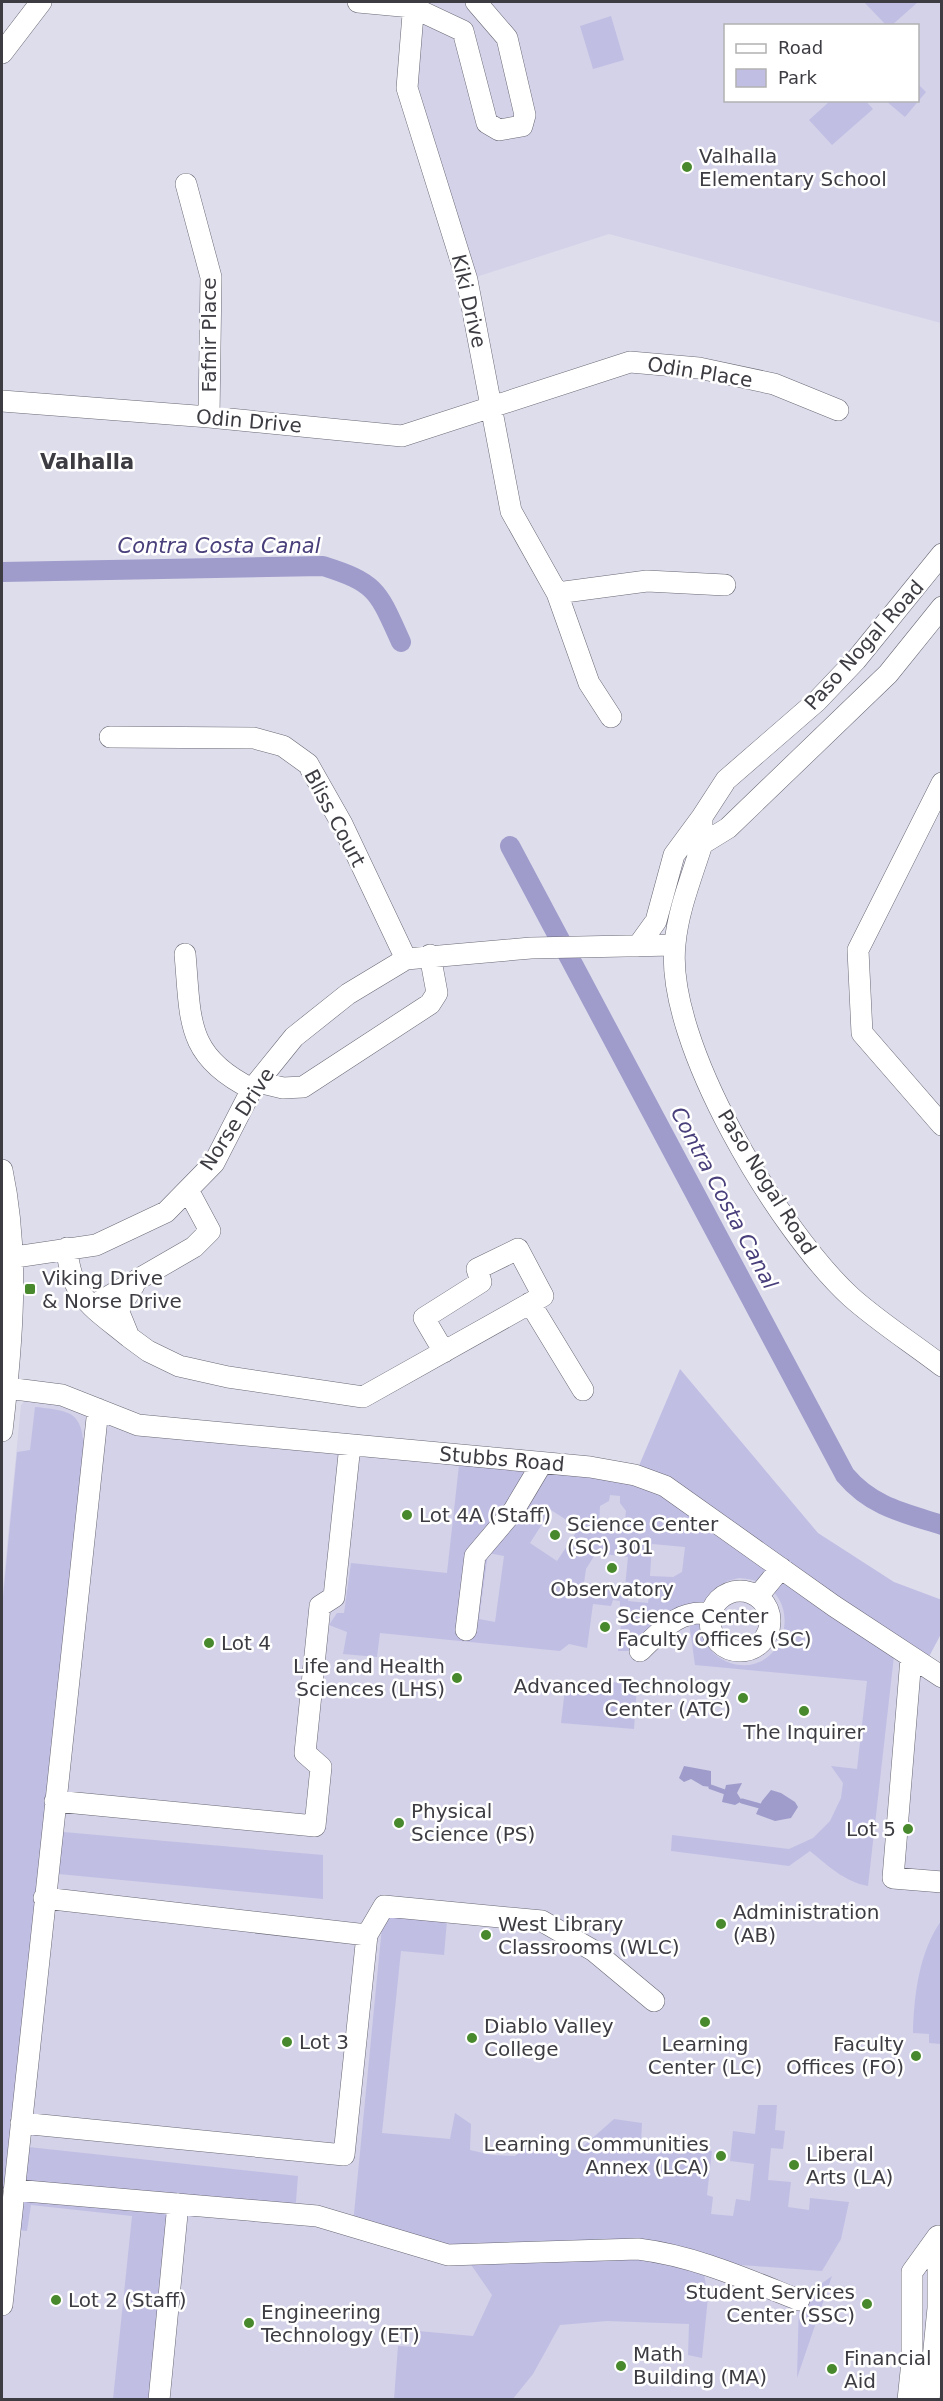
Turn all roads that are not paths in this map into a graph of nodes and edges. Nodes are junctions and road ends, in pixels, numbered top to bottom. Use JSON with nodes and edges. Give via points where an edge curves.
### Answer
{"nodes":[{"id":1,"x":41,"y":2,"type":"edge"},
{"id":2,"x":358,"y":2,"type":"edge"},
{"id":3,"x":413,"y":4,"type":"edge"},
{"id":4,"x":483,"y":4,"type":"edge"},
{"id":5,"x":2,"y":52,"type":"edge"},
{"id":6,"x":186,"y":184,"type":"dead end"},
{"id":7,"x":2,"y":401,"type":"edge"},
{"id":8,"x":491,"y":406,"type":"junction"},
{"id":9,"x":838,"y":410,"type":"dead end"},
{"id":10,"x":209,"y":417,"type":"junction"},
{"id":11,"x":938,"y":567,"type":"edge"},
{"id":12,"x":725,"y":585,"type":"dead end"},
{"id":13,"x":557,"y":593,"type":"junction"},
{"id":14,"x":942,"y":607,"type":"edge"},
{"id":15,"x":611,"y":717,"type":"dead end"},
{"id":16,"x":110,"y":737,"type":"dead end"},
{"id":17,"x":942,"y":783,"type":"edge"},
{"id":18,"x":702,"y":817,"type":"junction"},
{"id":19,"x":702,"y":843,"type":"junction"},
{"id":20,"x":674,"y":945,"type":"junction"},
{"id":21,"x":638,"y":946,"type":"junction"},
{"id":22,"x":185,"y":954,"type":"dead end"},
{"id":23,"x":430,"y":955,"type":"junction"},
{"id":24,"x":405,"y":959,"type":"junction"},
{"id":25,"x":255,"y":1085,"type":"junction"},
{"id":26,"x":942,"y":1125,"type":"edge"},
{"id":27,"x":2,"y":1170,"type":"edge"},
{"id":28,"x":188,"y":1190,"type":"junction"},
{"id":29,"x":67,"y":1248,"type":"junction"},
{"id":30,"x":7,"y":1258,"type":"edge"},
{"id":31,"x":134,"y":1283,"type":"junction"},
{"id":32,"x":530,"y":1303,"type":"junction"},
{"id":33,"x":92,"y":1306,"type":"junction"},
{"id":34,"x":129,"y":1337,"type":"junction"},
{"id":35,"x":444,"y":1352,"type":"junction"},
{"id":36,"x":942,"y":1366,"type":"edge"},
{"id":37,"x":6,"y":1388,"type":"junction"},
{"id":38,"x":583,"y":1390,"type":"dead end"},
{"id":39,"x":98,"y":1409,"type":"junction"},
{"id":40,"x":2,"y":1431,"type":"edge"},
{"id":41,"x":350,"y":1445,"type":"junction"},
{"id":42,"x":542,"y":1462,"type":"junction"},
{"id":43,"x":781,"y":1568,"type":"junction"},
{"id":44,"x":758,"y":1596,"type":"junction"},
{"id":45,"x":711,"y":1614,"type":"junction"},
{"id":46,"x":466,"y":1630,"type":"dead end"},
{"id":47,"x":640,"y":1651,"type":"dead end"},
{"id":48,"x":911,"y":1658,"type":"junction"},
{"id":49,"x":942,"y":1677,"type":"edge"},
{"id":50,"x":55,"y":1801,"type":"junction"},
{"id":51,"x":942,"y":1882,"type":"edge"},
{"id":52,"x":44,"y":1898,"type":"junction"},
{"id":53,"x":367,"y":1935,"type":"junction"},
{"id":54,"x":654,"y":2001,"type":"dead end"},
{"id":55,"x":21,"y":2123,"type":"junction"},
{"id":56,"x":14,"y":2190,"type":"junction"},
{"id":57,"x":178,"y":2204,"type":"junction"},
{"id":58,"x":799,"y":2300,"type":"dead end"},
{"id":59,"x":2,"y":2305,"type":"edge"},
{"id":60,"x":933,"y":2352,"type":"junction"},
{"id":61,"x":912,"y":2362,"type":"junction"},
{"id":62,"x":159,"y":2400,"type":"edge"},
{"id":63,"x":908,"y":2400,"type":"edge"},
{"id":64,"x":929,"y":2400,"type":"edge"}],
"edges":[{"from":1,"to":5,"type":"street"},
{"from":2,"to":3,"type":"street"},
{"from":3,"to":4,"type":"street","via":[[463,31],[487,123],[499,130],[522,126],[525,115],[507,38]]},
{"from":3,"to":8,"type":"street","name":"Kiki Drive","via":[[407,88],[467,280]]},
{"from":6,"to":10,"type":"street","name":"Fafnir Place","via":[[211,277]]},
{"from":7,"to":10,"type":"street","name":"Odin Drive"},
{"from":8,"to":9,"type":"street","name":"Odin Place","via":[[630,362],[699,368],[774,384]]},
{"from":8,"to":10,"type":"street","name":"Odin Drive","via":[[402,436]]},
{"from":8,"to":13,"type":"street","name":"Kiki Drive","via":[[512,511]]},
{"from":11,"to":18,"type":"street","name":"Paso Nogal Road","via":[[817,701],[726,780]]},
{"from":12,"to":13,"type":"street","via":[[647,581]]},
{"from":13,"to":15,"type":"street","name":"Kiki Drive","via":[[589,683]]},
{"from":14,"to":19,"type":"street","name":"Paso Nogal Road","via":[[888,675],[728,828]]},
{"from":16,"to":24,"type":"street","name":"Bliss Court","via":[[254,738],[283,746],[308,764],[342,824]]},
{"from":17,"to":26,"type":"street","via":[[858,950],[862,1033]]},
{"from":18,"to":19,"type":"street","name":"Paso Nogal Road"},
{"from":18,"to":21,"type":"street","via":[[674,855],[656,921]]},
{"from":19,"to":20,"type":"street","name":"Paso Nogal Road"},
{"from":20,"to":21,"type":"street","name":"Norse Drive"},
{"from":20,"to":36,"type":"street","name":"Paso Nogal Road","via":[[678,997],[691,1045],[734,1136],[803,1246],[851,1298]]},
{"from":21,"to":23,"type":"street","name":"Norse Drive"},
{"from":22,"to":25,"type":"street","via":[[191,1024],[206,1056],[227,1077]]},
{"from":23,"to":24,"type":"street","name":"Norse Drive"},
{"from":23,"to":25,"type":"street","via":[[437,993],[430,1004],[303,1087]]},
{"from":24,"to":25,"type":"street","name":"Norse Drive","via":[[348,994],[294,1037]]},
{"from":25,"to":28,"type":"street","name":"Norse Drive","via":[[214,1163]]},
{"from":27,"to":30,"type":"street"},
{"from":28,"to":29,"type":"street","name":"Norse Drive","via":[[166,1212],[134,1229],[96,1245]]},
{"from":28,"to":31,"type":"street","via":[[210,1231],[194,1247]]},
{"from":29,"to":30,"type":"street","name":"Norse Drive"},
{"from":29,"to":33,"type":"street","via":[[69,1272],[76,1289]]},
{"from":30,"to":37,"type":"street"},
{"from":31,"to":33,"type":"street"},
{"from":31,"to":34,"type":"street","via":[[118,1310]]},
{"from":32,"to":35,"type":"street"},
{"from":32,"to":35,"type":"street","via":[[543,1296],[518,1249],[477,1269],[481,1282],[424,1318]]},
{"from":32,"to":38,"type":"street"},
{"from":33,"to":34,"type":"street"},
{"from":34,"to":35,"type":"street","via":[[179,1366],[363,1397]]},
{"from":37,"to":39,"type":"street","name":"Stubbs Road","via":[[62,1395]]},
{"from":37,"to":40,"type":"street"},
{"from":39,"to":41,"type":"street","name":"Stubbs Road","via":[[138,1425]]},
{"from":39,"to":50,"type":"street"},
{"from":41,"to":42,"type":"street","name":"Stubbs Road"},
{"from":41,"to":50,"type":"street","via":[[334,1597],[320,1606],[308,1711],[305,1753],[321,1767],[315,1826]]},
{"from":42,"to":43,"type":"street","name":"Stubbs Road","via":[[635,1475],[665,1486]]},
{"from":42,"to":46,"type":"street","via":[[514,1510],[475,1556]]},
{"from":43,"to":44,"type":"street"},
{"from":43,"to":48,"type":"street","name":"Stubbs Road"},
{"from":44,"to":45,"type":"street","via":[[743,1591],[729,1593],[720,1598]]},
{"from":44,"to":45,"type":"street","via":[[768,1608],[771,1622],[765,1638],[755,1647],[741,1651],[723,1646],[712,1630]]},
{"from":45,"to":47,"type":"street","via":[[672,1620]]},
{"from":48,"to":49,"type":"street","name":"Stubbs Road"},
{"from":48,"to":51,"type":"street","via":[[893,1878]]},
{"from":50,"to":52,"type":"street"},
{"from":52,"to":53,"type":"street"},
{"from":52,"to":55,"type":"street"},
{"from":53,"to":54,"type":"street","via":[[384,1906],[542,1921],[594,1951]]},
{"from":53,"to":55,"type":"street","via":[[344,2155]]},
{"from":55,"to":56,"type":"street"},
{"from":56,"to":57,"type":"street"},
{"from":56,"to":59,"type":"street"},
{"from":57,"to":58,"type":"street","via":[[317,2216],[448,2255],[638,2249],[663,2252],[702,2262]]},
{"from":57,"to":62,"type":"street"},
{"from":60,"to":61,"type":"street"},
{"from":60,"to":61,"type":"street","via":[[938,2308],[938,2236],[912,2271]]},
{"from":60,"to":64,"type":"street"},
{"from":61,"to":63,"type":"street"}]}
